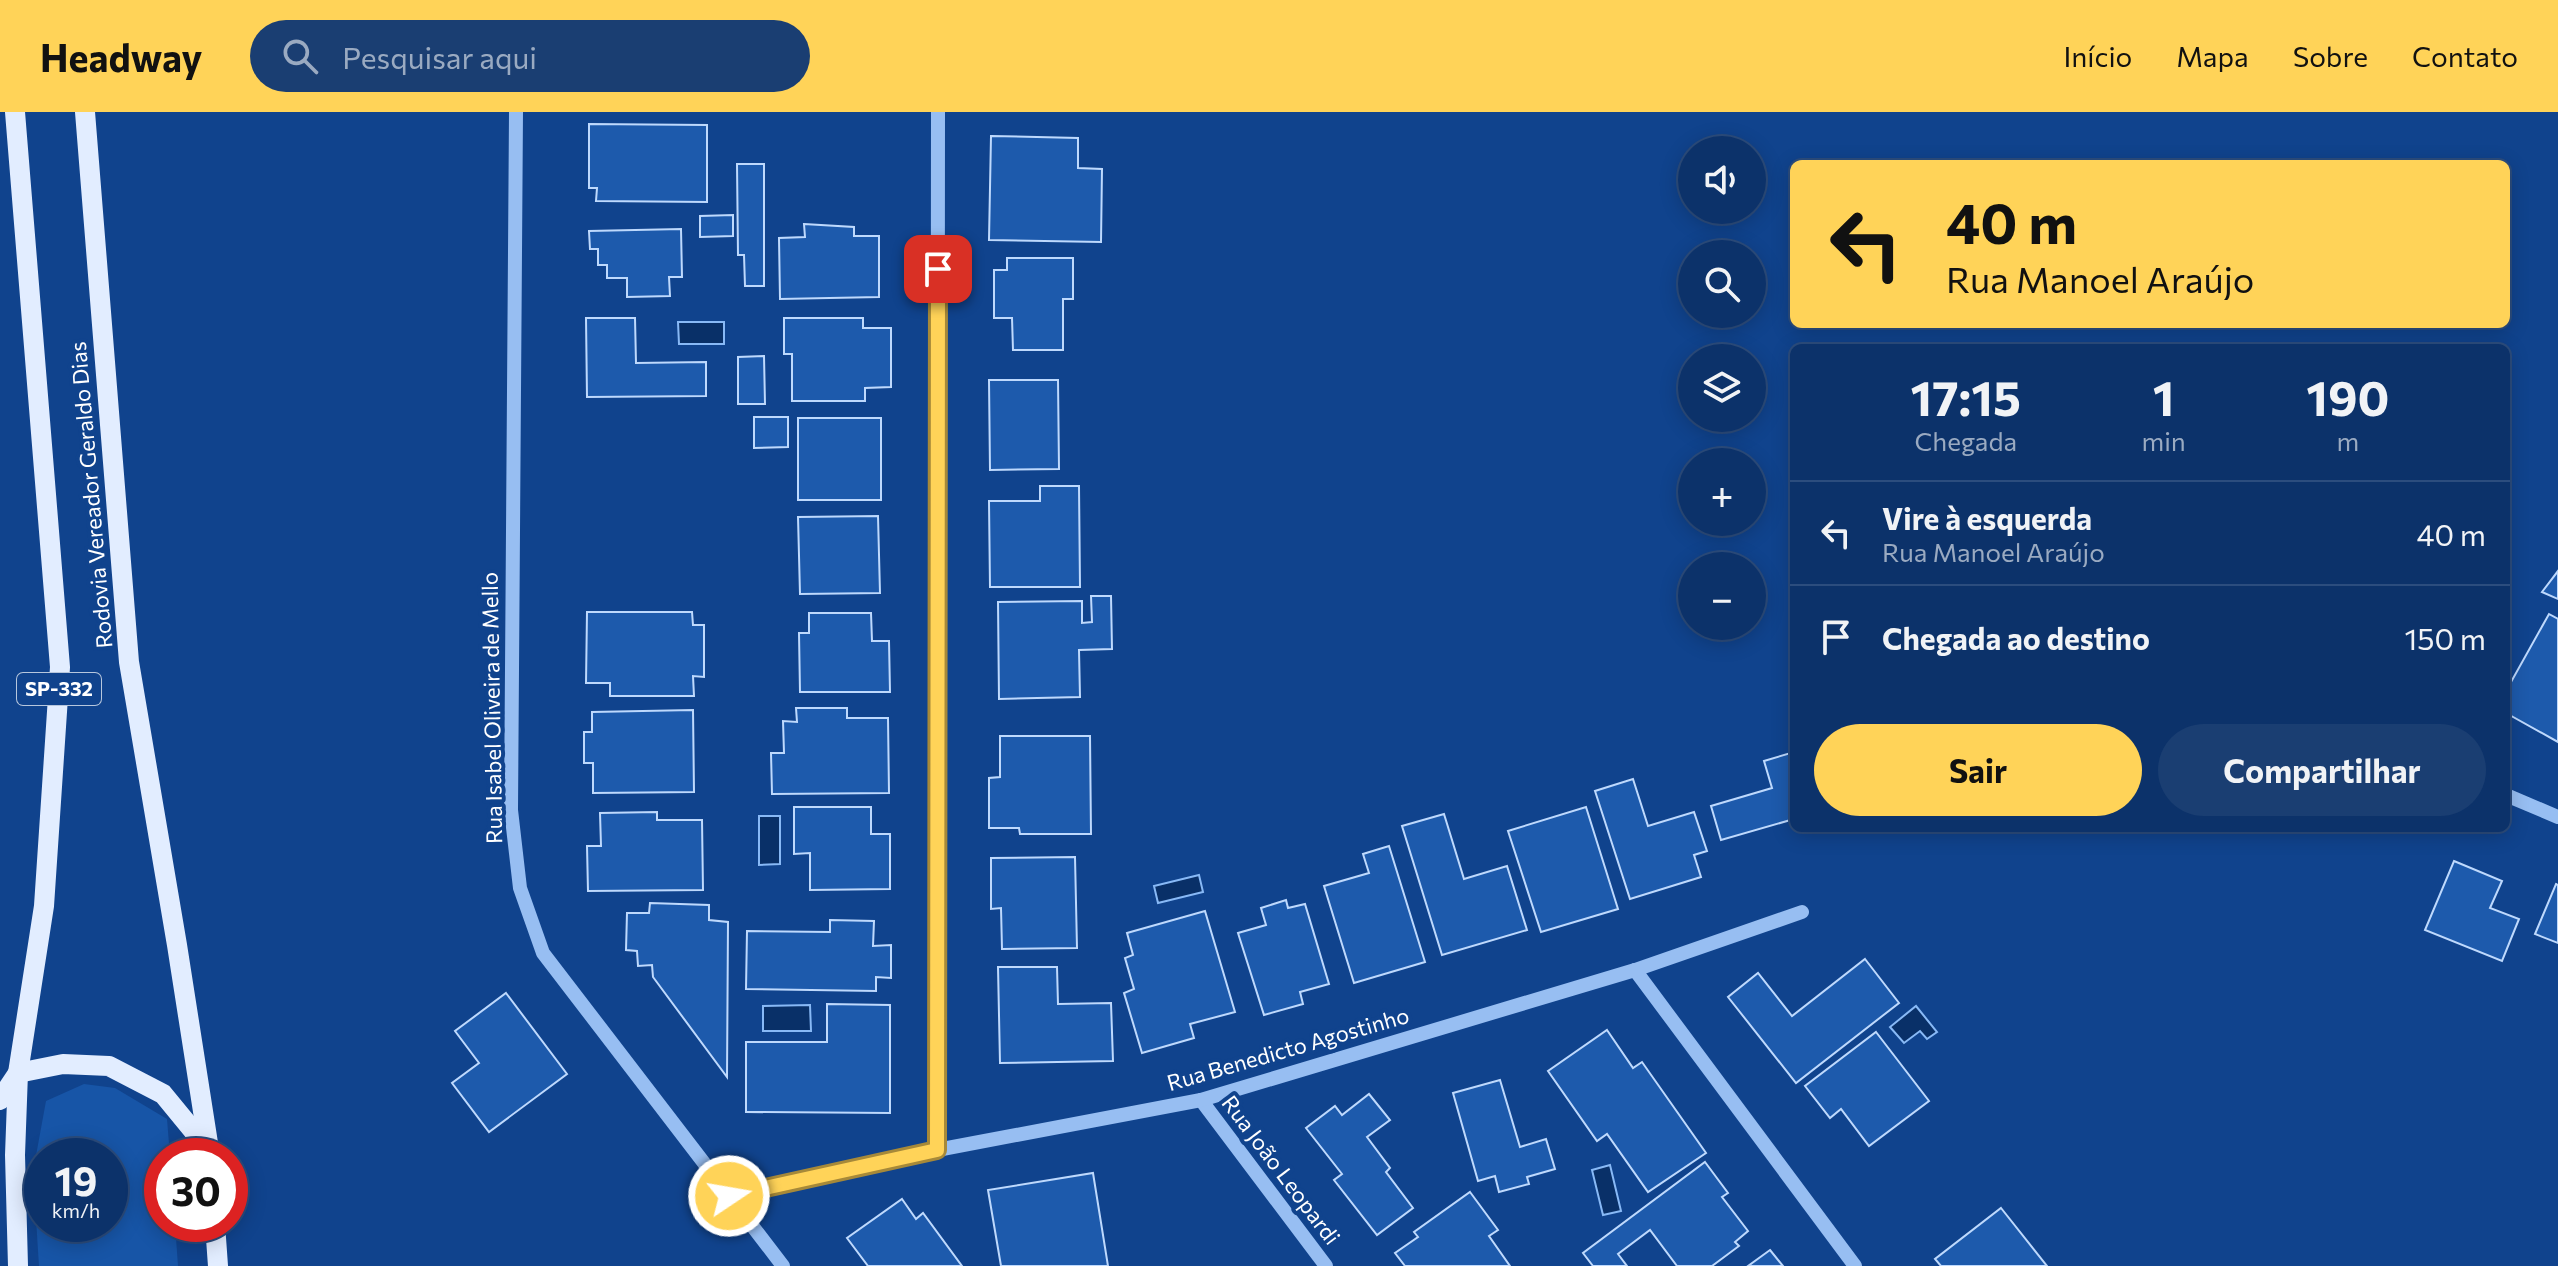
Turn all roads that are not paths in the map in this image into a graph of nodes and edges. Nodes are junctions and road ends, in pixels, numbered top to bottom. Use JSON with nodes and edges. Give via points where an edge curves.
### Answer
{"nodes":[{"id":1,"x":15,"y":112,"type":"edge"},
{"id":2,"x":85,"y":112,"type":"edge"},
{"id":3,"x":516,"y":112,"type":"edge"},
{"id":4,"x":938,"y":112,"type":"edge"},
{"id":5,"x":2510,"y":797,"type":"edge"},
{"id":6,"x":2558,"y":817,"type":"edge"},
{"id":7,"x":1802,"y":912,"type":"dead end"},
{"id":8,"x":1635,"y":970,"type":"junction"},
{"id":9,"x":18,"y":1073,"type":"junction"},
{"id":10,"x":0,"y":1100,"type":"edge"},
{"id":11,"x":1201,"y":1100,"type":"junction"},
{"id":12,"x":197,"y":1138,"type":"edge"},
{"id":13,"x":207,"y":1138,"type":"edge"},
{"id":14,"x":937,"y":1150,"type":"junction"},
{"id":15,"x":729,"y":1196,"type":"junction"},
{"id":16,"x":216,"y":1242,"type":"edge"},
{"id":17,"x":18,"y":1266,"type":"edge"},
{"id":18,"x":218,"y":1266,"type":"edge"},
{"id":19,"x":783,"y":1266,"type":"edge"},
{"id":20,"x":1326,"y":1266,"type":"edge"},
{"id":21,"x":1855,"y":1266,"type":"edge"}],
"edges":[{"from":1,"to":9,"type":"main road","name":"Rodovia Vereador Geraldo Dias","number":"SP-332","via":[[60,667],[44,906]]},
{"from":2,"to":13,"type":"main road","name":"Rodovia Vereador Geraldo Dias","number":"SP-332","via":[[129,662]]},
{"from":3,"to":15,"type":"street","name":"Rua Isabel Oliveira de Mello","via":[[511,810],[520,888],[543,953]]},
{"from":4,"to":14,"type":"street"},
{"from":5,"to":6,"type":"street"},
{"from":7,"to":8,"type":"street","name":"Rua Benedicto Agostinho"},
{"from":8,"to":11,"type":"street","name":"Rua Benedicto Agostinho"},
{"from":8,"to":21,"type":"street"},
{"from":9,"to":10,"type":"main road"},
{"from":9,"to":12,"type":"main road","via":[[63,1064],[109,1066],[163,1094]]},
{"from":9,"to":17,"type":"main road","name":"Rodovia Vereador Geraldo Dias","number":"SP-332"},
{"from":11,"to":14,"type":"street","name":"Rua Benedicto Agostinho"},
{"from":11,"to":20,"type":"street","name":"Rua João Leopardi"},
{"from":14,"to":15,"type":"street","name":"Rua Benedicto Agostinho"},
{"from":15,"to":19,"type":"street","name":"Rua Isabel Oliveira de Mello"},
{"from":16,"to":18,"type":"main road"}]}
